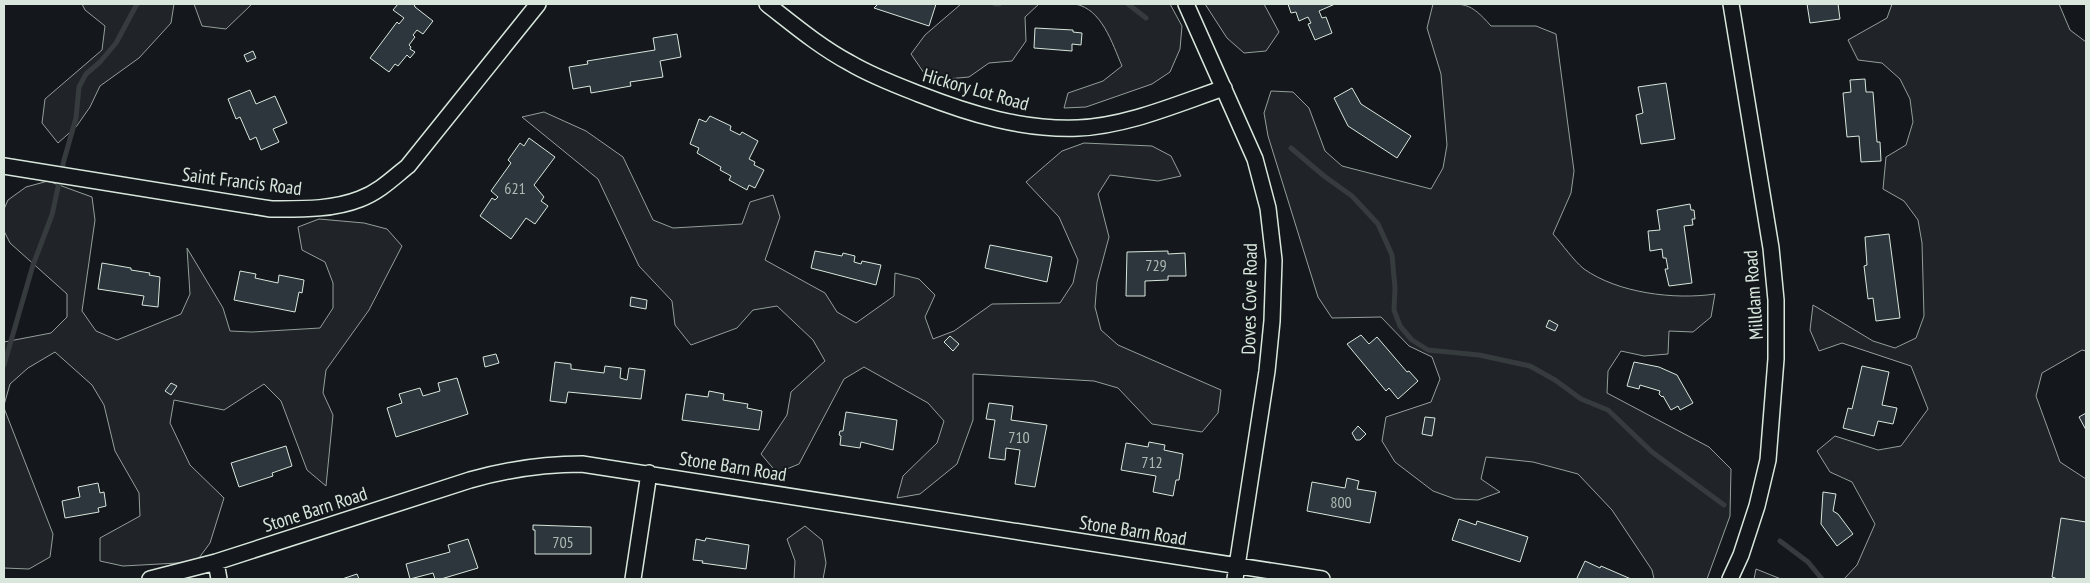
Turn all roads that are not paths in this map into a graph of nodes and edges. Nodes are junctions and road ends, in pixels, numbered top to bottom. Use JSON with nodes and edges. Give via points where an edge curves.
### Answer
{"nodes":[{"id":1,"x":538,"y":4,"type":"edge"},
{"id":2,"x":767,"y":4,"type":"edge"},
{"id":3,"x":1186,"y":4,"type":"edge"},
{"id":4,"x":1731,"y":4,"type":"edge"},
{"id":5,"x":1224,"y":88,"type":"junction"},
{"id":6,"x":4,"y":166,"type":"edge"},
{"id":7,"x":649,"y":473,"type":"junction"},
{"id":8,"x":216,"y":562,"type":"junction"},
{"id":9,"x":1236,"y":573,"type":"edge"},
{"id":10,"x":150,"y":579,"type":"edge"},
{"id":11,"x":219,"y":579,"type":"edge"},
{"id":12,"x":633,"y":579,"type":"edge"},
{"id":13,"x":1322,"y":579,"type":"edge"},
{"id":14,"x":1730,"y":579,"type":"edge"}],
"edges":[{"from":1,"to":6,"type":"street","name":"Saint Francis Road","via":[[408,166],[385,186],[361,199],[308,210],[272,209]]},
{"from":2,"to":5,"type":"street","name":"Hickory Lot Road","via":[[835,55],[891,83],[987,117],[1037,128],[1079,128],[1118,123]]},
{"from":3,"to":5,"type":"street","name":"Doves Cove Road"},
{"from":4,"to":14,"type":"street","name":"Milldam Road","via":[[1771,248],[1776,300],[1776,359],[1768,460],[1757,506]]},
{"from":5,"to":9,"type":"street","name":"Doves Cove Road","via":[[1256,159],[1268,208],[1274,260],[1267,372]]},
{"from":7,"to":8,"type":"street","name":"Stone Barn Road","via":[[582,464],[506,470]]},
{"from":7,"to":9,"type":"street","name":"Stone Barn Road"},
{"from":7,"to":12,"type":"street"},
{"from":8,"to":10,"type":"street","name":"Stone Barn Road"},
{"from":8,"to":11,"type":"street"},
{"from":9,"to":13,"type":"street","name":"Stone Barn Road"}]}
